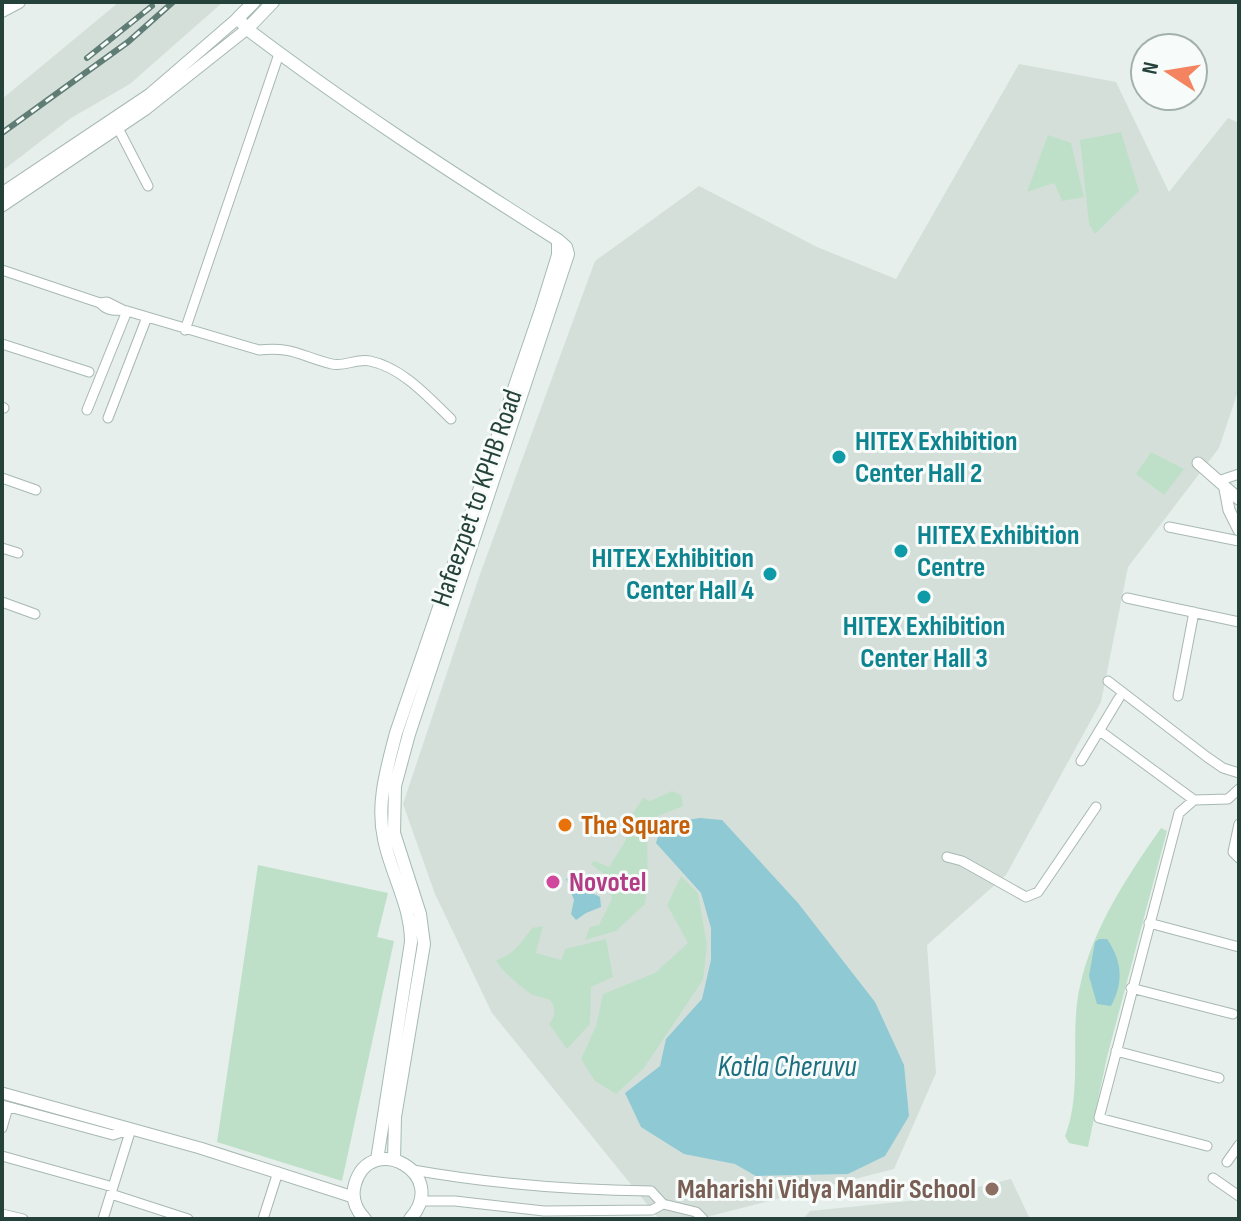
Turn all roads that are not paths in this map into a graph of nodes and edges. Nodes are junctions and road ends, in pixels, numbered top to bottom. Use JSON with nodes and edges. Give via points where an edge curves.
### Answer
{"nodes":[{"id":1,"x":19,"y":2,"type":"edge"},
{"id":2,"x":254,"y":2,"type":"edge"},
{"id":3,"x":273,"y":2,"type":"edge"},
{"id":4,"x":2,"y":10,"type":"edge"},
{"id":5,"x":238,"y":18,"type":"junction"},
{"id":6,"x":247,"y":29,"type":"junction"},
{"id":7,"x":279,"y":54,"type":"junction"},
{"id":8,"x":118,"y":128,"type":"junction"},
{"id":9,"x":148,"y":186,"type":"dead end"},
{"id":10,"x":2,"y":193,"type":"edge"},
{"id":11,"x":2,"y":206,"type":"edge"},
{"id":12,"x":558,"y":240,"type":"junction"},
{"id":13,"x":2,"y":270,"type":"edge"},
{"id":14,"x":125,"y":310,"type":"junction"},
{"id":15,"x":147,"y":317,"type":"junction"},
{"id":16,"x":185,"y":330,"type":"junction"},
{"id":17,"x":2,"y":344,"type":"edge"},
{"id":18,"x":89,"y":372,"type":"dead end"},
{"id":19,"x":87,"y":410,"type":"dead end"},
{"id":20,"x":108,"y":418,"type":"dead end"},
{"id":21,"x":451,"y":419,"type":"dead end"},
{"id":22,"x":1198,"y":463,"type":"dead end"},
{"id":23,"x":1239,"y":474,"type":"edge"},
{"id":24,"x":2,"y":478,"type":"edge"},
{"id":25,"x":1221,"y":485,"type":"junction"},
{"id":26,"x":36,"y":490,"type":"dead end"},
{"id":27,"x":1239,"y":499,"type":"edge"},
{"id":28,"x":1169,"y":527,"type":"dead end"},
{"id":29,"x":1239,"y":530,"type":"edge"},
{"id":30,"x":1239,"y":541,"type":"edge"},
{"id":31,"x":2,"y":548,"type":"edge"},
{"id":32,"x":18,"y":553,"type":"dead end"},
{"id":33,"x":1127,"y":598,"type":"dead end"},
{"id":34,"x":2,"y":602,"type":"edge"},
{"id":35,"x":1194,"y":612,"type":"junction"},
{"id":36,"x":35,"y":614,"type":"dead end"},
{"id":37,"x":1239,"y":622,"type":"edge"},
{"id":38,"x":1108,"y":681,"type":"dead end"},
{"id":39,"x":1178,"y":696,"type":"dead end"},
{"id":40,"x":1119,"y":698,"type":"dead end"},
{"id":41,"x":1100,"y":731,"type":"junction"},
{"id":42,"x":1081,"y":761,"type":"dead end"},
{"id":43,"x":1239,"y":773,"type":"edge"},
{"id":44,"x":1239,"y":789,"type":"edge"},
{"id":45,"x":1194,"y":800,"type":"junction"},
{"id":46,"x":1096,"y":807,"type":"dead end"},
{"id":47,"x":1239,"y":824,"type":"edge"},
{"id":48,"x":947,"y":857,"type":"dead end"},
{"id":49,"x":1239,"y":858,"type":"edge"},
{"id":50,"x":1149,"y":923,"type":"junction"},
{"id":51,"x":1239,"y":947,"type":"edge"},
{"id":52,"x":1131,"y":988,"type":"junction"},
{"id":53,"x":1233,"y":1014,"type":"dead end"},
{"id":54,"x":1116,"y":1051,"type":"junction"},
{"id":55,"x":1219,"y":1078,"type":"dead end"},
{"id":56,"x":2,"y":1093,"type":"edge"},
{"id":57,"x":5,"y":1106,"type":"edge"},
{"id":58,"x":2,"y":1128,"type":"edge"},
{"id":59,"x":131,"y":1129,"type":"junction"},
{"id":60,"x":1239,"y":1145,"type":"edge"},
{"id":61,"x":1207,"y":1146,"type":"dead end"},
{"id":62,"x":2,"y":1156,"type":"edge"},
{"id":63,"x":377,"y":1160,"type":"junction"},
{"id":64,"x":394,"y":1160,"type":"junction"},
{"id":65,"x":1227,"y":1162,"type":"dead end"},
{"id":66,"x":413,"y":1170,"type":"junction"},
{"id":67,"x":278,"y":1172,"type":"junction"},
{"id":68,"x":1213,"y":1178,"type":"dead end"},
{"id":69,"x":112,"y":1191,"type":"junction"},
{"id":70,"x":1239,"y":1196,"type":"edge"},
{"id":71,"x":353,"y":1197,"type":"junction"},
{"id":72,"x":421,"y":1201,"type":"junction"},
{"id":73,"x":663,"y":1204,"type":"junction"},
{"id":74,"x":2,"y":1214,"type":"edge"},
{"id":75,"x":686,"y":1215,"type":"edge"},
{"id":76,"x":23,"y":1219,"type":"edge"},
{"id":77,"x":103,"y":1219,"type":"edge"},
{"id":78,"x":188,"y":1219,"type":"edge"},
{"id":79,"x":263,"y":1219,"type":"edge"},
{"id":80,"x":365,"y":1219,"type":"edge"},
{"id":81,"x":410,"y":1219,"type":"edge"},
{"id":82,"x":703,"y":1219,"type":"edge"}],
"edges":[{"from":1,"to":4,"type":"main road"},
{"from":2,"to":5,"type":"main road"},
{"from":3,"to":6,"type":"main road"},
{"from":5,"to":6,"type":"main road"},
{"from":5,"to":10,"type":"street","via":[[150,94]]},
{"from":6,"to":7,"type":"main road"},
{"from":6,"to":8,"type":"street"},
{"from":7,"to":12,"type":"main road"},
{"from":7,"to":16,"type":"street"},
{"from":8,"to":9,"type":"street"},
{"from":8,"to":11,"type":"street"},
{"from":12,"to":63,"type":"main road","name":"Hafeezpet to KPHB Road","via":[[546,295],[396,733],[384,782],[383,837],[407,909],[411,942]]},
{"from":12,"to":64,"type":"main road","via":[[567,251],[563,273],[395,786],[394,833],[424,944],[395,1117]]},
{"from":13,"to":14,"type":"street","via":[[105,309]]},
{"from":14,"to":15,"type":"street"},
{"from":14,"to":19,"type":"street"},
{"from":15,"to":16,"type":"street"},
{"from":15,"to":20,"type":"street"},
{"from":16,"to":21,"type":"street","via":[[259,350],[299,351],[338,365],[373,361],[421,389]]},
{"from":17,"to":18,"type":"street"},
{"from":22,"to":25,"type":"street"},
{"from":23,"to":25,"type":"street"},
{"from":24,"to":26,"type":"street"},
{"from":25,"to":27,"type":"street"},
{"from":25,"to":29,"type":"street"},
{"from":28,"to":30,"type":"street"},
{"from":31,"to":32,"type":"street"},
{"from":33,"to":35,"type":"street"},
{"from":34,"to":36,"type":"street"},
{"from":35,"to":37,"type":"street"},
{"from":35,"to":39,"type":"street"},
{"from":38,"to":43,"type":"street","via":[[1207,757]]},
{"from":40,"to":41,"type":"street"},
{"from":41,"to":42,"type":"street"},
{"from":41,"to":45,"type":"street"},
{"from":44,"to":45,"type":"street","via":[[1228,799]]},
{"from":45,"to":50,"type":"street","via":[[1179,813]]},
{"from":46,"to":48,"type":"street","via":[[1033,896]]},
{"from":47,"to":49,"type":"street","via":[[1233,852]]},
{"from":50,"to":51,"type":"street"},
{"from":50,"to":52,"type":"street"},
{"from":52,"to":53,"type":"street"},
{"from":52,"to":54,"type":"street"},
{"from":54,"to":55,"type":"street"},
{"from":54,"to":61,"type":"street","via":[[1099,1118]]},
{"from":56,"to":59,"type":"street"},
{"from":57,"to":58,"type":"street"},
{"from":57,"to":59,"type":"street","via":[[113,1135]]},
{"from":59,"to":67,"type":"street"},
{"from":59,"to":69,"type":"street"},
{"from":60,"to":65,"type":"street"},
{"from":62,"to":69,"type":"street"},
{"from":63,"to":64,"type":"main road"},
{"from":63,"to":71,"type":"main road","name":"Hafeezpet to KPHB Road","via":[[359,1175]]},
{"from":64,"to":66,"type":"main road"},
{"from":66,"to":72,"type":"main road"},
{"from":66,"to":73,"type":"street","via":[[565,1189],[651,1191]]},
{"from":67,"to":71,"type":"street"},
{"from":67,"to":79,"type":"street"},
{"from":68,"to":70,"type":"street"},
{"from":69,"to":77,"type":"street"},
{"from":69,"to":78,"type":"street"},
{"from":71,"to":80,"type":"main road"},
{"from":72,"to":73,"type":"street","via":[[544,1211],[652,1210]]},
{"from":72,"to":81,"type":"main road"},
{"from":73,"to":75,"type":"street"},
{"from":74,"to":76,"type":"street"},
{"from":75,"to":82,"type":"street","via":[[696,1212]]}]}
